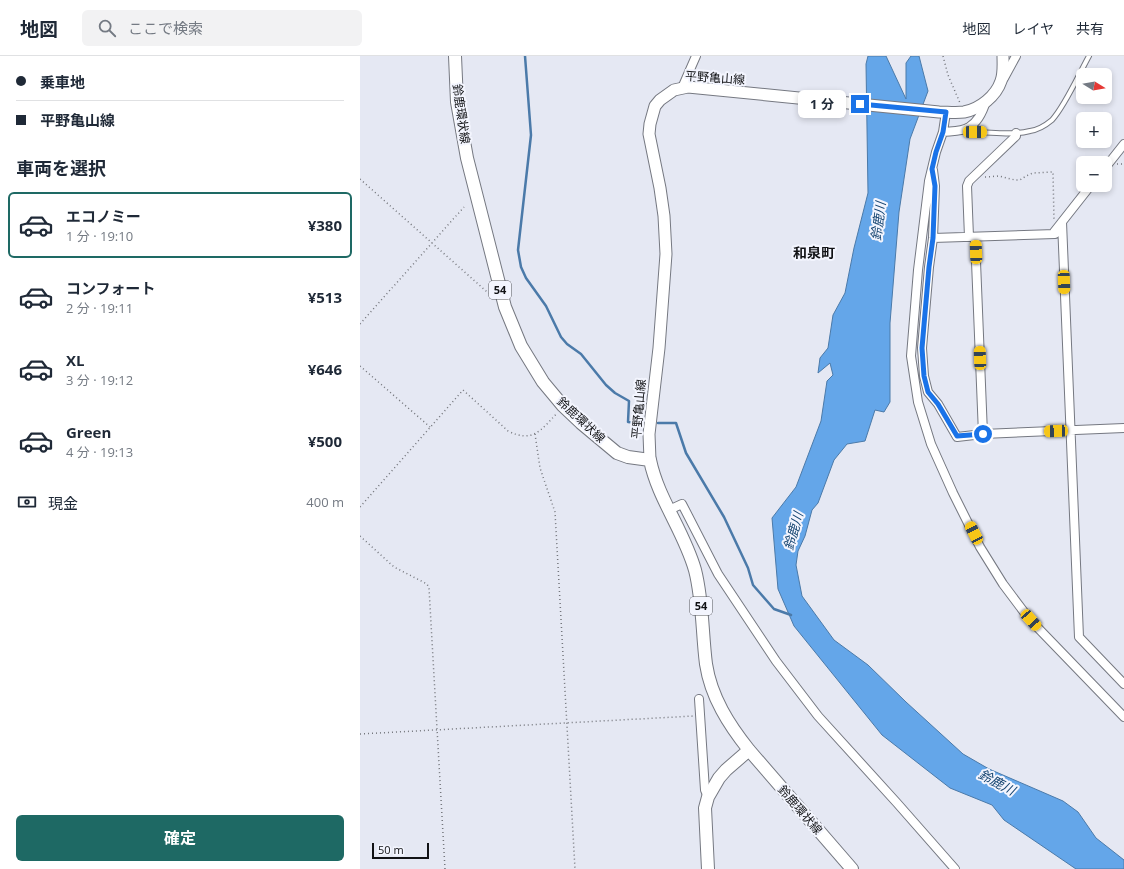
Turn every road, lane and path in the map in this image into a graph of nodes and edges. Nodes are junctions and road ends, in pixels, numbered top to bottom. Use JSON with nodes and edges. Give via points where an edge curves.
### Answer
{"nodes":[{"id":1,"x":455,"y":56,"type":"edge"},
{"id":2,"x":696,"y":56,"type":"edge"},
{"id":3,"x":944,"y":56,"type":"edge"},
{"id":4,"x":1003,"y":56,"type":"edge"},
{"id":5,"x":1016,"y":56,"type":"edge"},
{"id":6,"x":1089,"y":56,"type":"edge"},
{"id":7,"x":685,"y":88,"type":"junction"},
{"id":8,"x":998,"y":89,"type":"junction"},
{"id":9,"x":986,"y":101,"type":"junction"},
{"id":10,"x":942,"y":112,"type":"junction"},
{"id":11,"x":964,"y":112,"type":"junction"},
{"id":12,"x":969,"y":128,"type":"junction"},
{"id":13,"x":943,"y":132,"type":"junction"},
{"id":14,"x":1016,"y":133,"type":"junction"},
{"id":15,"x":1124,"y":144,"type":"edge"},
{"id":16,"x":1112,"y":159,"type":"edge"},
{"id":17,"x":932,"y":169,"type":"junction"},
{"id":18,"x":975,"y":176,"type":"junction"},
{"id":19,"x":360,"y":179,"type":"edge"},
{"id":20,"x":1086,"y":192,"type":"edge"},
{"id":21,"x":464,"y":207,"type":"dead end"},
{"id":22,"x":1062,"y":222,"type":"junction"},
{"id":23,"x":1054,"y":232,"type":"junction"},
{"id":24,"x":972,"y":237,"type":"junction"},
{"id":25,"x":933,"y":238,"type":"junction"},
{"id":26,"x":433,"y":243,"type":"junction"},
{"id":27,"x":501,"y":293,"type":"junction"},
{"id":28,"x":360,"y":324,"type":"edge"},
{"id":29,"x":360,"y":366,"type":"edge"},
{"id":30,"x":563,"y":406,"type":"junction"},
{"id":31,"x":430,"y":427,"type":"junction"},
{"id":32,"x":1124,"y":428,"type":"edge"},
{"id":33,"x":1070,"y":430,"type":"junction"},
{"id":34,"x":536,"y":434,"type":"junction"},
{"id":35,"x":983,"y":434,"type":"junction"},
{"id":36,"x":650,"y":460,"type":"junction"},
{"id":37,"x":360,"y":507,"type":"edge"},
{"id":38,"x":669,"y":510,"type":"junction"},
{"id":39,"x":360,"y":536,"type":"edge"},
{"id":40,"x":1124,"y":684,"type":"edge"},
{"id":41,"x":699,"y":699,"type":"dead end"},
{"id":42,"x":700,"y":715,"type":"junction"},
{"id":43,"x":1124,"y":717,"type":"edge"},
{"id":44,"x":566,"y":723,"type":"junction"},
{"id":45,"x":437,"y":730,"type":"junction"},
{"id":46,"x":360,"y":734,"type":"edge"},
{"id":47,"x":749,"y":750,"type":"junction"},
{"id":48,"x":708,"y":797,"type":"junction"},
{"id":49,"x":445,"y":869,"type":"edge"},
{"id":50,"x":575,"y":869,"type":"edge"},
{"id":51,"x":708,"y":869,"type":"edge"},
{"id":52,"x":852,"y":869,"type":"edge"},
{"id":53,"x":955,"y":869,"type":"edge"}],
"edges":[{"from":1,"to":27,"type":"main road","name":"鈴鹿環状線","number":"54","via":[[457,102],[463,137]]},
{"from":2,"to":7,"type":"street"},
{"from":3,"to":11,"type":"path","via":[[948,75]]},
{"from":4,"to":8,"type":"main road","via":[[1002,79]]},
{"from":5,"to":8,"type":"street"},
{"from":6,"to":14,"type":"lane","via":[[1052,120],[1033,131]]},
{"from":7,"to":10,"type":"main road","name":"平野亀山線"},
{"from":7,"to":36,"type":"main road","name":"平野亀山線","via":[[667,94],[660,100],[655,106],[650,124],[664,216],[666,254],[659,348],[648,434]]},
{"from":8,"to":9,"type":"main road","name":"平野亀山線"},
{"from":9,"to":11,"type":"main road","name":"平野亀山線"},
{"from":9,"to":12,"type":"street","via":[[983,112]]},
{"from":10,"to":11,"type":"main road","name":"平野亀山線"},
{"from":10,"to":13,"type":"street"},
{"from":12,"to":13,"type":"street"},
{"from":12,"to":14,"type":"lane","via":[[975,132]]},
{"from":13,"to":17,"type":"street"},
{"from":14,"to":18,"type":"street","via":[[1016,136]]},
{"from":15,"to":16,"type":"street"},
{"from":17,"to":25,"type":"street","via":[[935,186]]},
{"from":17,"to":43,"type":"street","via":[[923,218],[911,356],[918,402],[931,444],[980,547],[1003,584],[1038,628]]},
{"from":18,"to":23,"type":"path","via":[[999,176],[1020,180],[1033,173],[1053,172]]},
{"from":18,"to":24,"type":"street","via":[[967,186]]},
{"from":19,"to":26,"type":"path"},
{"from":20,"to":22,"type":"street"},
{"from":21,"to":26,"type":"path"},
{"from":22,"to":23,"type":"street"},
{"from":22,"to":33,"type":"street"},
{"from":23,"to":24,"type":"street","via":[[1055,234]]},
{"from":24,"to":25,"type":"street"},
{"from":24,"to":35,"type":"street"},
{"from":25,"to":35,"type":"street","via":[[922,348],[928,392],[957,436]]},
{"from":26,"to":27,"type":"path","via":[[486,291],[492,295]]},
{"from":26,"to":28,"type":"path"},
{"from":27,"to":30,"type":"main road","name":"鈴鹿環状線","number":"54","via":[[521,346],[535,370]]},
{"from":29,"to":31,"type":"path"},
{"from":30,"to":34,"type":"path"},
{"from":30,"to":36,"type":"main road","name":"鈴鹿環状線","number":"54","via":[[617,453]]},
{"from":31,"to":34,"type":"path","via":[[462,390],[508,431],[524,436]]},
{"from":31,"to":37,"type":"path"},
{"from":32,"to":33,"type":"street"},
{"from":33,"to":35,"type":"street"},
{"from":33,"to":40,"type":"street","via":[[1079,637]]},
{"from":34,"to":44,"type":"path","via":[[540,468],[556,512]]},
{"from":36,"to":38,"type":"main road","name":"鈴鹿環状線","number":"54","via":[[656,482]]},
{"from":38,"to":47,"type":"main road","name":"鈴鹿環状線","number":"54","via":[[694,569],[700,596],[706,665],[712,690],[726,719]]},
{"from":38,"to":53,"type":"street","via":[[682,504],[718,574],[776,662],[818,716]]},
{"from":39,"to":45,"type":"path","via":[[394,567],[429,586]]},
{"from":41,"to":42,"type":"street"},
{"from":42,"to":44,"type":"path"},
{"from":42,"to":48,"type":"street","via":[[705,790]]},
{"from":44,"to":45,"type":"path"},
{"from":44,"to":50,"type":"path"},
{"from":45,"to":46,"type":"path"},
{"from":45,"to":49,"type":"path"},
{"from":47,"to":48,"type":"main road","via":[[719,778]]},
{"from":47,"to":52,"type":"main road","name":"鈴鹿環状線","number":"54"},
{"from":48,"to":51,"type":"main road","via":[[705,808]]}]}
